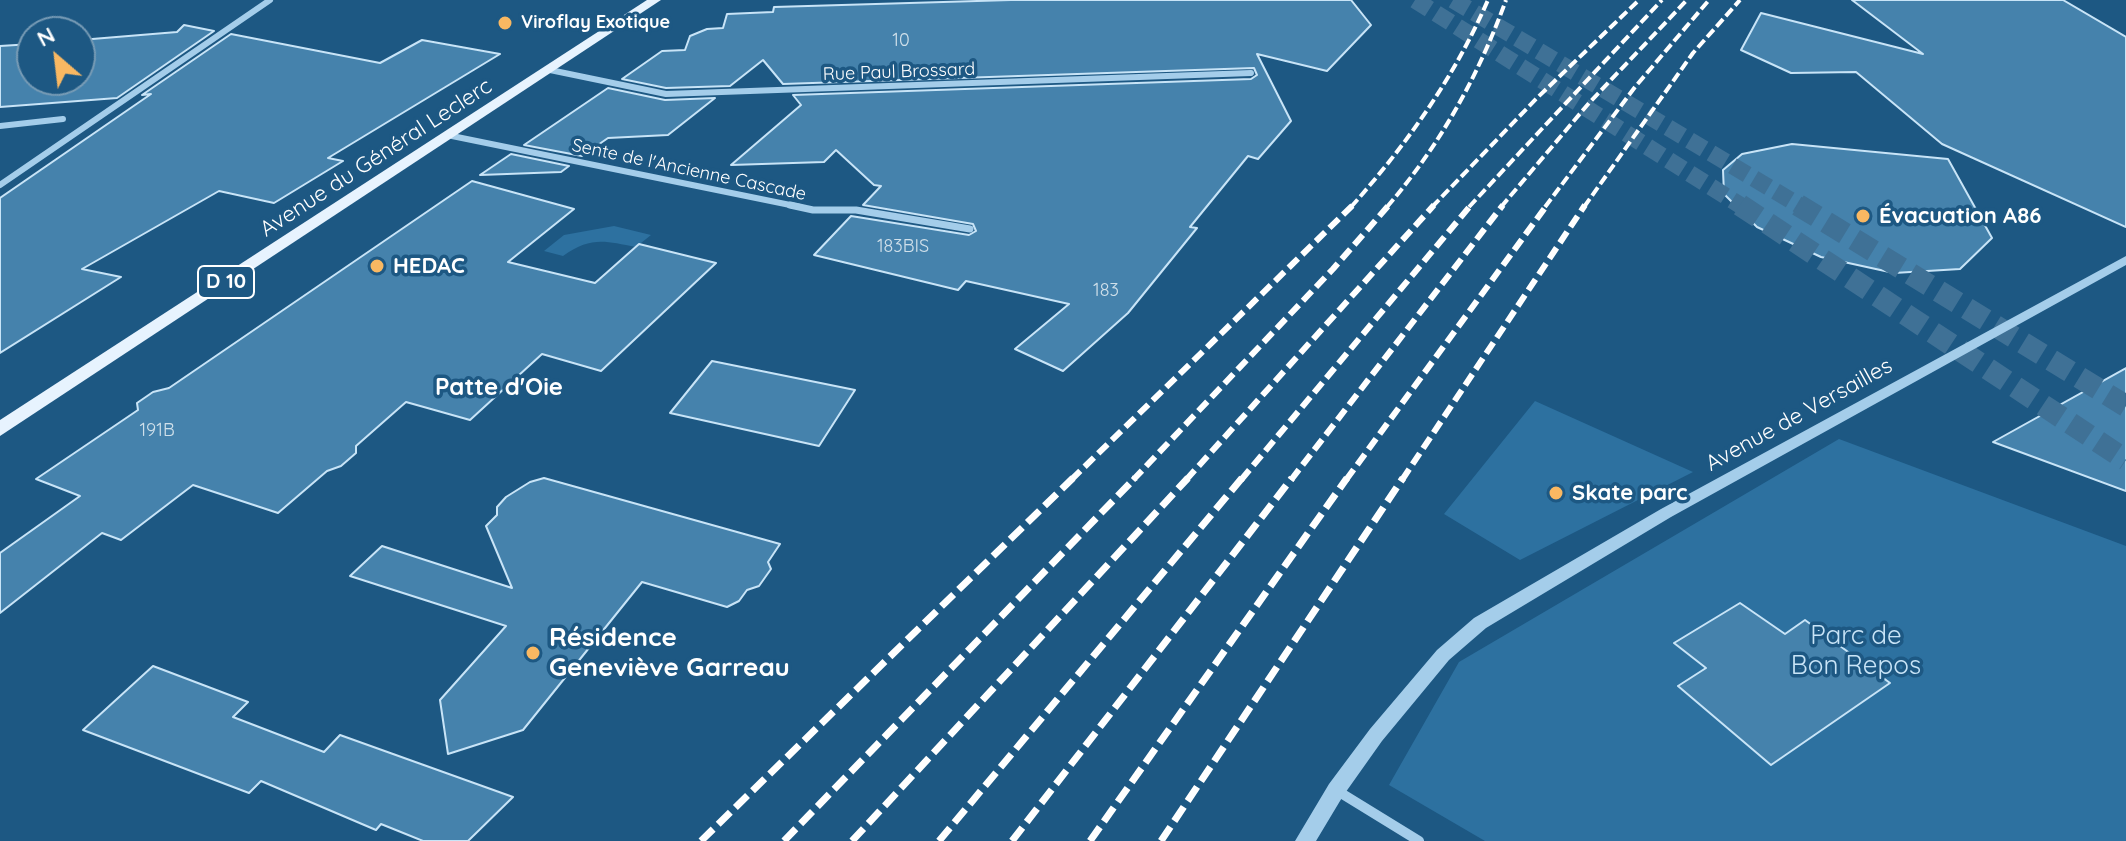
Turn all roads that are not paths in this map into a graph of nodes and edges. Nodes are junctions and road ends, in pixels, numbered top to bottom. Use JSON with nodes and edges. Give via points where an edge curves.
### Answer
{"nodes":[{"id":1,"x":270,"y":0,"type":"edge"},
{"id":2,"x":655,"y":0,"type":"edge"},
{"id":3,"x":550,"y":70,"type":"junction"},
{"id":4,"x":1251,"y":73,"type":"dead end"},
{"id":5,"x":63,"y":119,"type":"dead end"},
{"id":6,"x":0,"y":126,"type":"edge"},
{"id":7,"x":452,"y":136,"type":"junction"},
{"id":8,"x":0,"y":185,"type":"edge"},
{"id":9,"x":970,"y":229,"type":"dead end"},
{"id":10,"x":2126,"y":260,"type":"edge"},
{"id":11,"x":0,"y":429,"type":"edge"},
{"id":12,"x":1336,"y":790,"type":"junction"},
{"id":13,"x":1305,"y":841,"type":"edge"},
{"id":14,"x":1419,"y":841,"type":"edge"}],
"edges":[{"from":1,"to":8,"type":"street"},
{"from":2,"to":3,"type":"main road","name":"Avenue du Général Leclerc","number":"D 10"},
{"from":3,"to":4,"type":"street","name":"Rue Paul Brossard","via":[[666,94]]},
{"from":3,"to":7,"type":"main road","name":"Avenue du Général Leclerc","number":"D 10"},
{"from":5,"to":6,"type":"street"},
{"from":7,"to":9,"type":"street","name":"Sente de l'Ancienne Cascade","via":[[813,210],[856,210]]},
{"from":7,"to":11,"type":"main road","name":"Avenue du Général Leclerc","number":"D 10"},
{"from":10,"to":12,"type":"street","name":"Avenue de Versailles","via":[[1666,513],[1480,623],[1443,655]]},
{"from":12,"to":13,"type":"street","name":"Avenue de Versailles"},
{"from":12,"to":14,"type":"street"}]}
